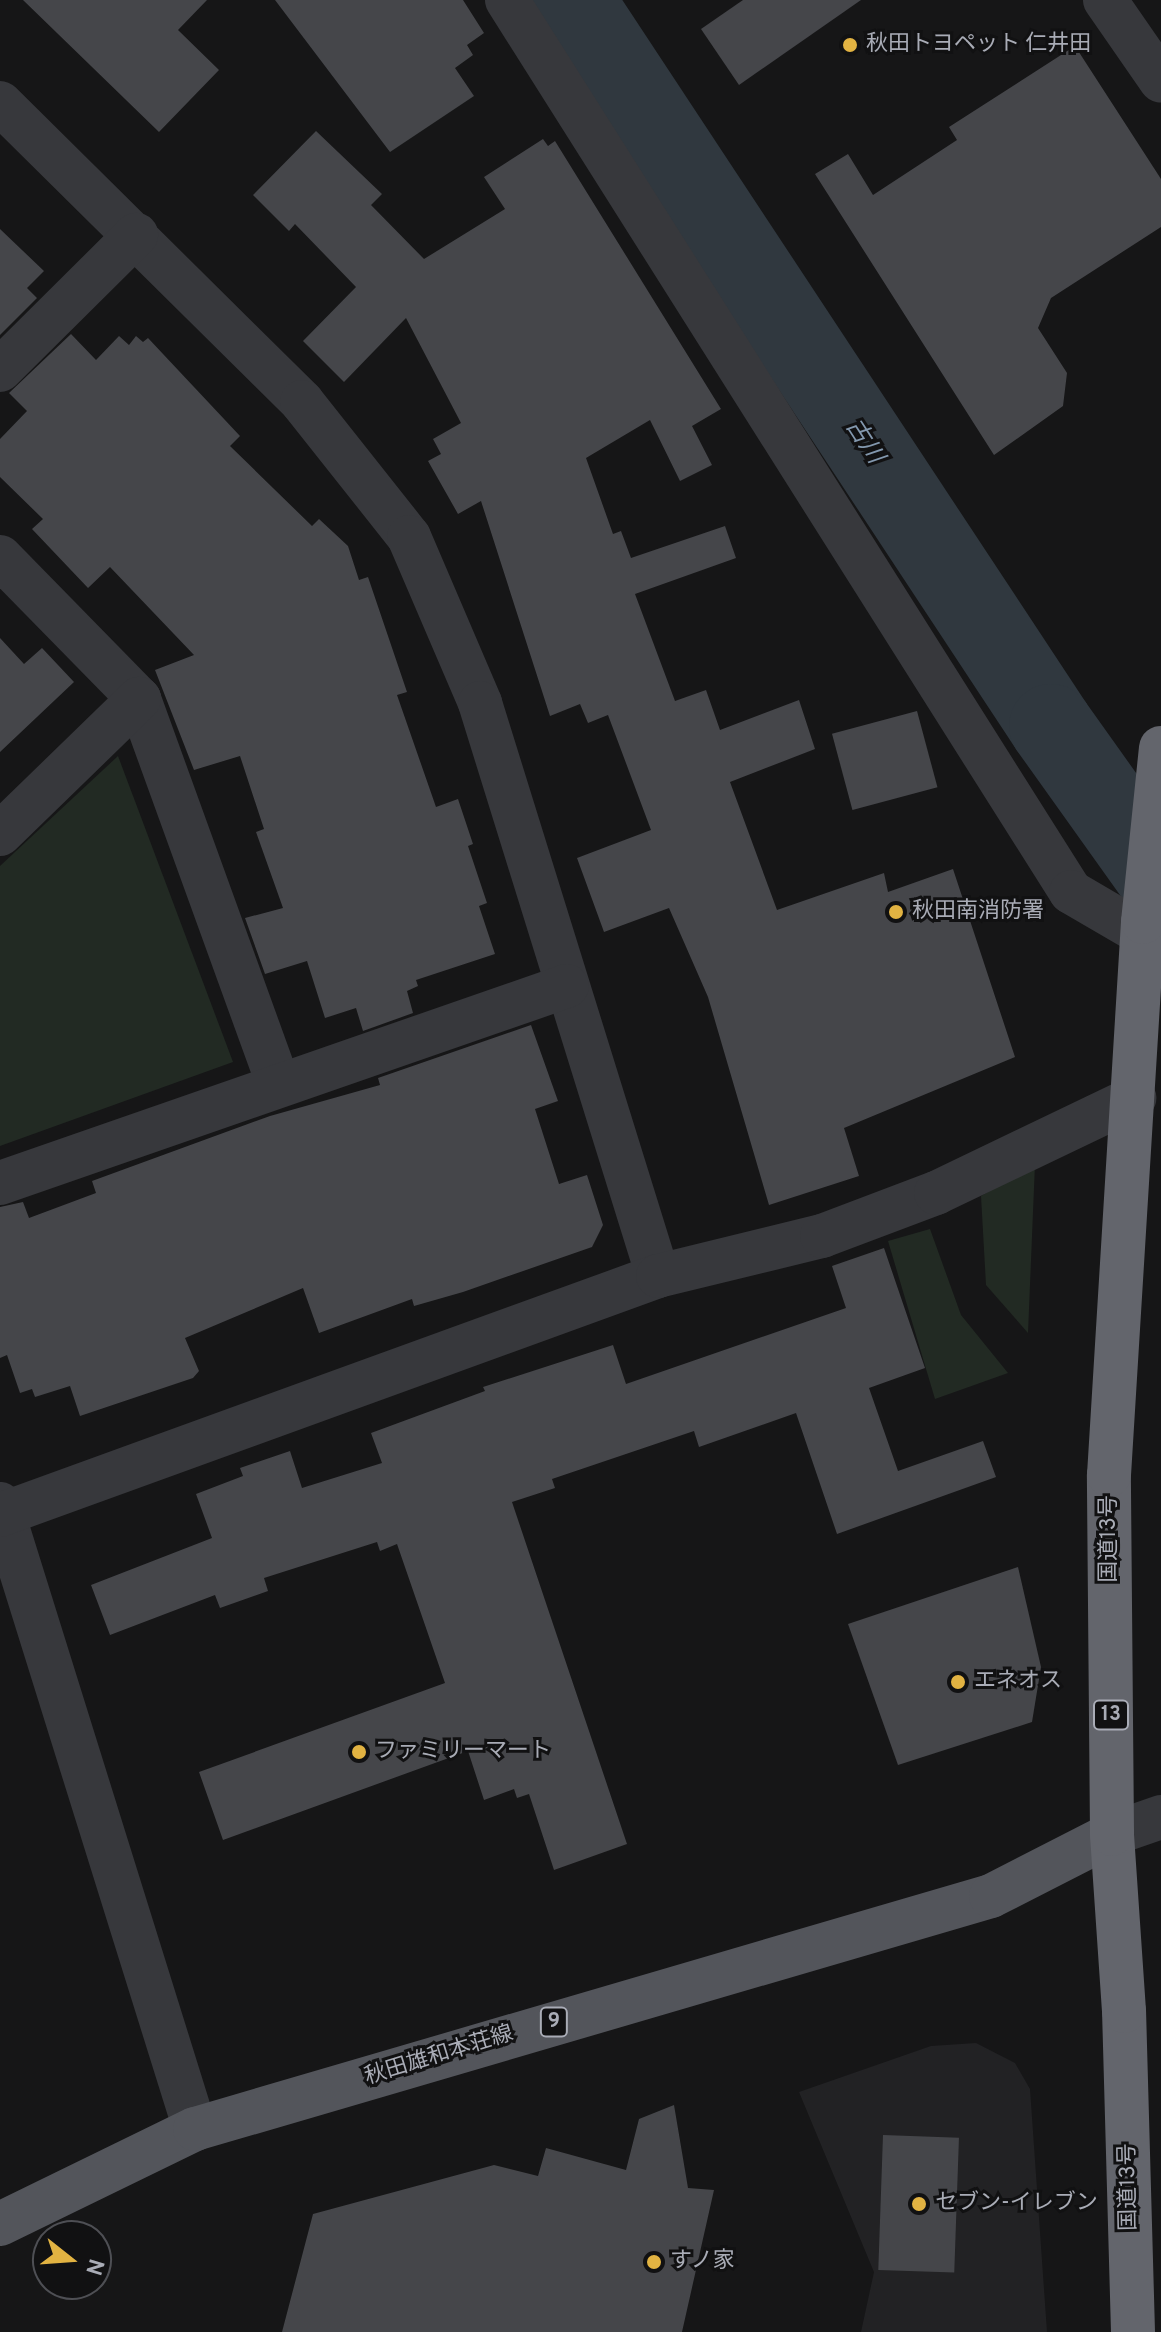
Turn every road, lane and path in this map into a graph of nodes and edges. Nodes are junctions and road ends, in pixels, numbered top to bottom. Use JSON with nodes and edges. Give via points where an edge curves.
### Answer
{"nodes":[{"id":1,"x":507,"y":0,"type":"edge"},
{"id":2,"x":1105,"y":0,"type":"edge"},
{"id":3,"x":1161,"y":81,"type":"edge"},
{"id":4,"x":0,"y":103,"type":"edge"},
{"id":5,"x":136,"y":235,"type":"junction"},
{"id":6,"x":0,"y":370,"type":"edge"},
{"id":7,"x":0,"y":557,"type":"edge"},
{"id":8,"x":139,"y":699,"type":"junction"},
{"id":9,"x":1158,"y":762,"type":"edge"},
{"id":10,"x":0,"y":834,"type":"edge"},
{"id":11,"x":1143,"y":928,"type":"junction"},
{"id":12,"x":567,"y":986,"type":"junction"},
{"id":13,"x":278,"y":1082,"type":"junction"},
{"id":14,"x":1134,"y":1098,"type":"junction"},
{"id":15,"x":0,"y":1183,"type":"edge"},
{"id":16,"x":658,"y":1276,"type":"junction"},
{"id":17,"x":1,"y":1511,"type":"edge"},
{"id":18,"x":1161,"y":1817,"type":"edge"},
{"id":19,"x":1112,"y":1834,"type":"junction"},
{"id":20,"x":195,"y":2129,"type":"junction"},
{"id":21,"x":0,"y":2224,"type":"edge"},
{"id":22,"x":1133,"y":2332,"type":"edge"}],
"edges":[{"from":1,"to":11,"type":"street","via":[[1071,892]]},
{"from":2,"to":3,"type":"street"},
{"from":4,"to":5,"type":"street"},
{"from":5,"to":6,"type":"street"},
{"from":5,"to":12,"type":"street","via":[[302,402],[409,537],[480,703]]},
{"from":7,"to":8,"type":"street"},
{"from":8,"to":10,"type":"street"},
{"from":8,"to":13,"type":"street"},
{"from":9,"to":11,"type":"highway","name":"国道13号","number":"13"},
{"from":11,"to":14,"type":"highway","name":"国道13号","number":"13"},
{"from":12,"to":13,"type":"street"},
{"from":12,"to":16,"type":"street"},
{"from":13,"to":15,"type":"street"},
{"from":14,"to":16,"type":"street","via":[[936,1193],[822,1236]]},
{"from":14,"to":19,"type":"highway","name":"国道13号","number":"13","via":[[1109,1475]]},
{"from":16,"to":17,"type":"street"},
{"from":17,"to":20,"type":"street"},
{"from":18,"to":19,"type":"street"},
{"from":19,"to":20,"type":"main road","name":"秋田雄和本荘線","number":"9","via":[[991,1896]]},
{"from":19,"to":22,"type":"highway","name":"国道13号","number":"13","via":[[1124,2011]]},
{"from":20,"to":21,"type":"main road","name":"秋田雄和本荘線","number":"9"}]}
